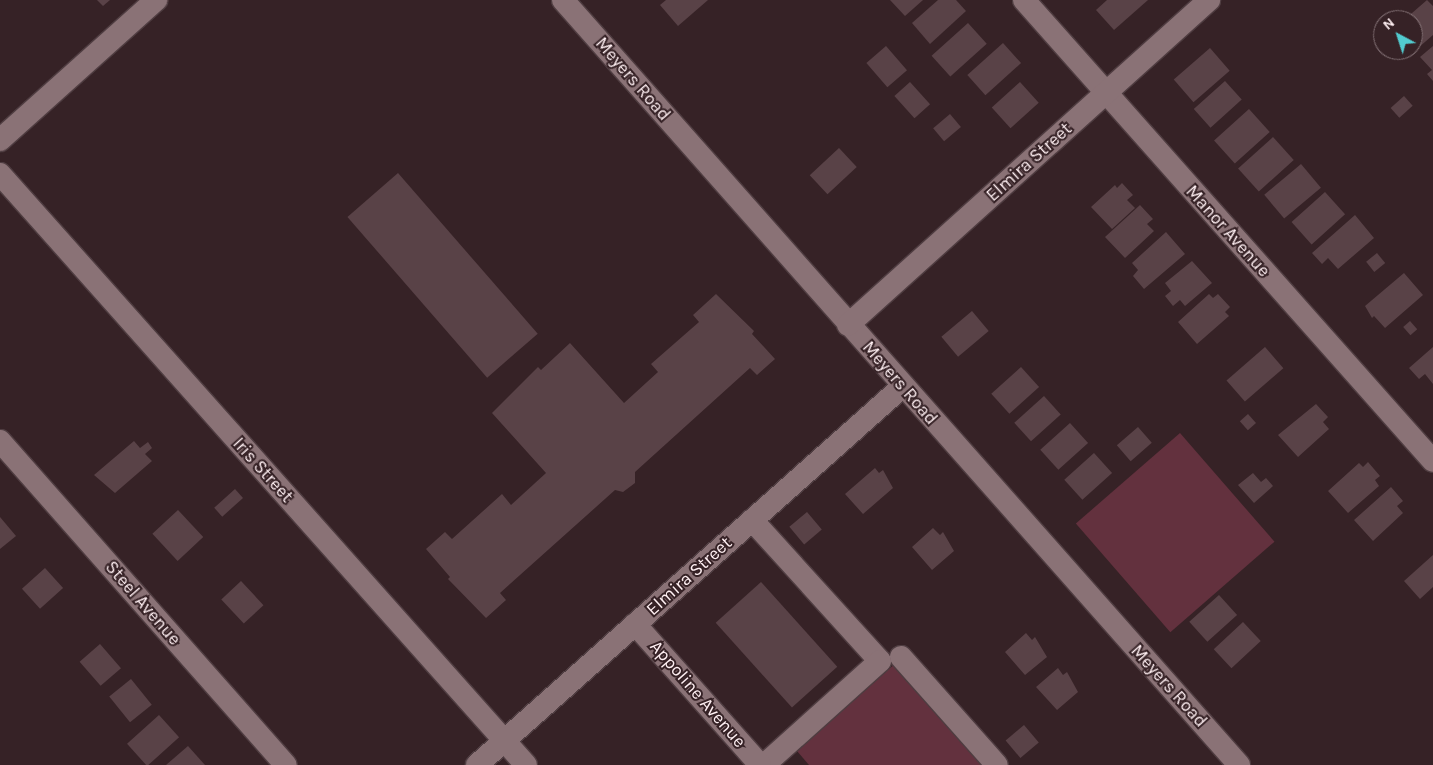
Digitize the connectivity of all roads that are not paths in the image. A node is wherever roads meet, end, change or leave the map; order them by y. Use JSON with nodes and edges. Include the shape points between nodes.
{"nodes":[{"id":1,"x":156,"y":0,"type":"edge"},
{"id":2,"x":563,"y":0,"type":"edge"},
{"id":3,"x":1024,"y":0,"type":"edge"},
{"id":4,"x":1209,"y":0,"type":"edge"},
{"id":5,"x":1106,"y":93,"type":"junction"},
{"id":6,"x":0,"y":140,"type":"edge"},
{"id":7,"x":0,"y":174,"type":"edge"},
{"id":8,"x":848,"y":325,"type":"junction"},
{"id":9,"x":902,"y":387,"type":"junction"},
{"id":10,"x":0,"y":441,"type":"edge"},
{"id":11,"x":1433,"y":462,"type":"edge"},
{"id":12,"x":752,"y":520,"type":"junction"},
{"id":13,"x":635,"y":624,"type":"junction"},
{"id":14,"x":901,"y":657,"type":"dead end"},
{"id":15,"x":504,"y":740,"type":"junction"},
{"id":16,"x":286,"y":765,"type":"edge"},
{"id":17,"x":477,"y":765,"type":"edge"},
{"id":18,"x":526,"y":765,"type":"edge"},
{"id":19,"x":762,"y":765,"type":"edge"},
{"id":20,"x":997,"y":765,"type":"edge"},
{"id":21,"x":1239,"y":765,"type":"edge"}],
"edges":[{"from":1,"to":6,"type":"street"},
{"from":2,"to":8,"type":"street","name":"Meyers Road"},
{"from":3,"to":5,"type":"street","name":"Manor Avenue"},
{"from":4,"to":5,"type":"street","name":"Elmira Street"},
{"from":5,"to":8,"type":"street","name":"Elmira Street"},
{"from":5,"to":11,"type":"street","name":"Manor Avenue"},
{"from":7,"to":15,"type":"street","name":"Iris Street"},
{"from":8,"to":9,"type":"street","name":"Meyers Road"},
{"from":9,"to":12,"type":"street","name":"Elmira Street"},
{"from":9,"to":21,"type":"street","name":"Meyers Road"},
{"from":10,"to":16,"type":"street","name":"Steel Avenue"},
{"from":12,"to":13,"type":"street","name":"Elmira Street"},
{"from":12,"to":19,"type":"street","via":[[880,661]]},
{"from":13,"to":15,"type":"street","name":"Elmira Street"},
{"from":13,"to":19,"type":"street","name":"Appoline Avenue"},
{"from":14,"to":20,"type":"street"},
{"from":15,"to":17,"type":"street","name":"Elmira Street"},
{"from":15,"to":18,"type":"street","name":"Iris Street"}]}
